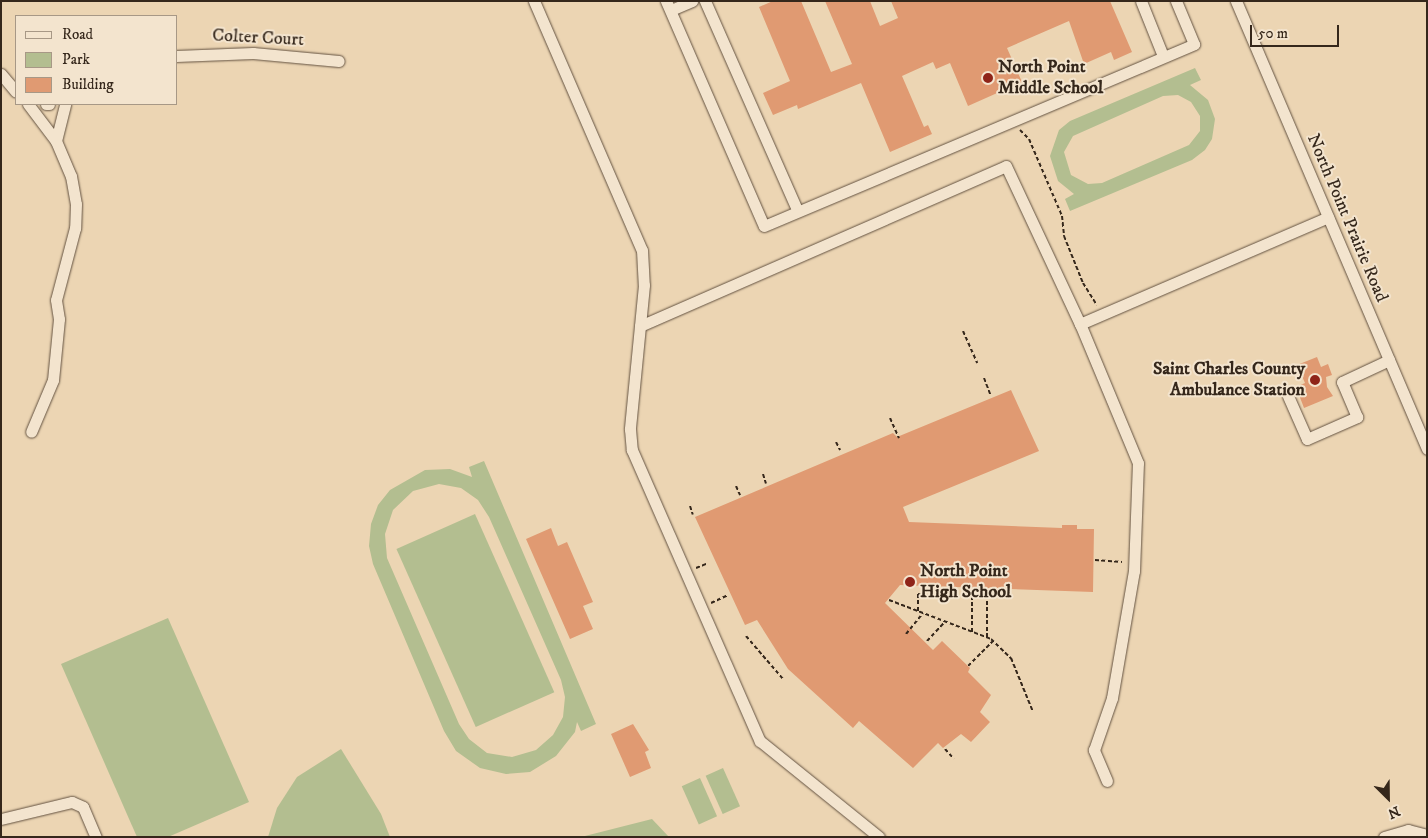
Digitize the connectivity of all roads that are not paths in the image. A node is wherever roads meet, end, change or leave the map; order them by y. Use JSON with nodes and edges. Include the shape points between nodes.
{"nodes":[{"id":1,"x":534,"y":1,"type":"edge"},
{"id":2,"x":692,"y":1,"type":"edge"},
{"id":3,"x":705,"y":1,"type":"edge"},
{"id":4,"x":1141,"y":1,"type":"edge"},
{"id":5,"x":1176,"y":1,"type":"edge"},
{"id":6,"x":1236,"y":1,"type":"edge"},
{"id":7,"x":668,"y":6,"type":"edge"},
{"id":8,"x":178,"y":56,"type":"edge"},
{"id":9,"x":1163,"y":56,"type":"junction"},
{"id":10,"x":339,"y":61,"type":"dead end"},
{"id":11,"x":1,"y":74,"type":"edge"},
{"id":12,"x":15,"y":91,"type":"edge"},
{"id":13,"x":29,"y":105,"type":"edge"},
{"id":14,"x":65,"y":105,"type":"edge"},
{"id":15,"x":56,"y":140,"type":"junction"},
{"id":16,"x":797,"y":210,"type":"junction"},
{"id":17,"x":1328,"y":217,"type":"junction"},
{"id":18,"x":1080,"y":324,"type":"junction"},
{"id":19,"x":640,"y":326,"type":"junction"},
{"id":20,"x":1389,"y":360,"type":"junction"},
{"id":21,"x":1288,"y":396,"type":"dead end"},
{"id":22,"x":31,"y":432,"type":"dead end"},
{"id":23,"x":1427,"y":449,"type":"edge"},
{"id":24,"x":1107,"y":781,"type":"dead end"},
{"id":25,"x":1,"y":819,"type":"edge"},
{"id":26,"x":1427,"y":835,"type":"edge"},
{"id":27,"x":96,"y":837,"type":"edge"},
{"id":28,"x":879,"y":837,"type":"edge"},
{"id":29,"x":1384,"y":837,"type":"edge"}],
"edges":[{"from":1,"to":19,"type":"street","via":[[642,250],[644,285]]},
{"from":2,"to":7,"type":"street"},
{"from":3,"to":16,"type":"street"},
{"from":4,"to":9,"type":"street"},
{"from":5,"to":9,"type":"street","via":[[1194,44]]},
{"from":6,"to":17,"type":"street","name":"North Point Prairie Road"},
{"from":7,"to":16,"type":"street","via":[[764,226]]},
{"from":8,"to":10,"type":"street","name":"Colter Court","via":[[253,53]]},
{"from":9,"to":16,"type":"street"},
{"from":11,"to":12,"type":"street"},
{"from":13,"to":15,"type":"street"},
{"from":14,"to":15,"type":"street"},
{"from":15,"to":22,"type":"street","via":[[71,176],[76,204],[74,228],[56,300],[60,319],[53,380]]},
{"from":17,"to":18,"type":"street"},
{"from":17,"to":20,"type":"street","name":"North Point Prairie Road"},
{"from":18,"to":19,"type":"street","via":[[1006,166]]},
{"from":18,"to":24,"type":"street","via":[[1138,463],[1134,572],[1112,698],[1094,750]]},
{"from":19,"to":28,"type":"street","via":[[630,429],[632,450],[760,741]]},
{"from":20,"to":21,"type":"street","via":[[1342,382],[1357,417],[1307,439]]},
{"from":20,"to":23,"type":"street","name":"North Point Prairie Road"},
{"from":25,"to":27,"type":"street","via":[[72,802],[83,807]]},
{"from":26,"to":29,"type":"street","via":[[1408,830]]}]}
